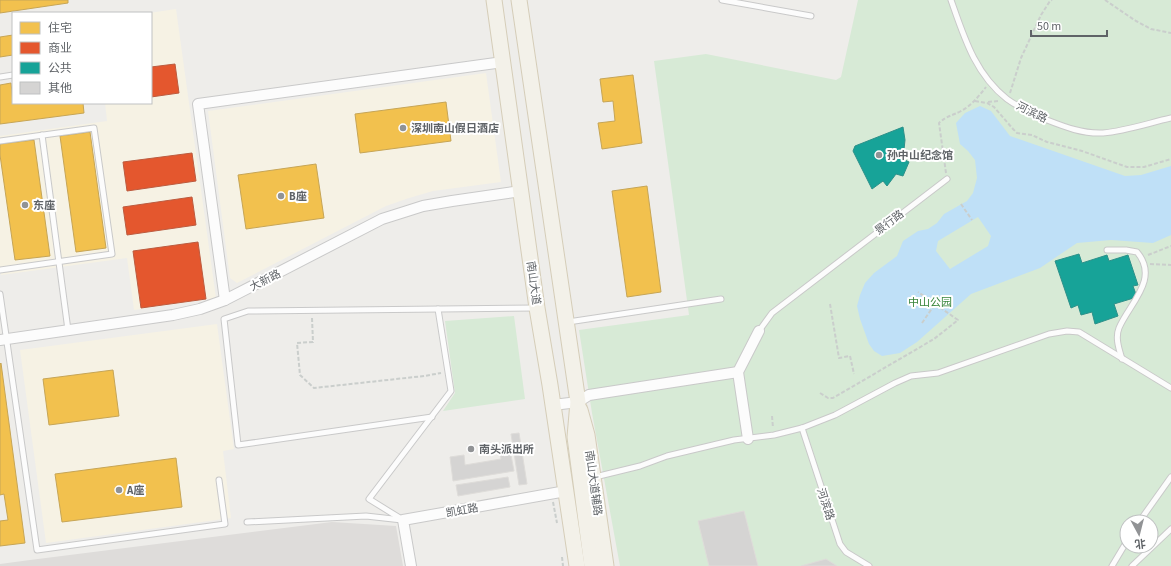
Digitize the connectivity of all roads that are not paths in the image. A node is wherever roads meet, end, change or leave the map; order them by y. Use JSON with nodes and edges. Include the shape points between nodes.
{"nodes":[{"id":1,"x":494,"y":0,"type":"edge"},
{"id":2,"x":519,"y":0,"type":"edge"},
{"id":3,"x":722,"y":0,"type":"edge"},
{"id":4,"x":951,"y":0,"type":"edge"},
{"id":5,"x":811,"y":16,"type":"dead end"},
{"id":6,"x":503,"y":62,"type":"junction"},
{"id":7,"x":12,"y":75,"type":"edge"},
{"id":8,"x":0,"y":77,"type":"edge"},
{"id":9,"x":1171,"y":118,"type":"edge"},
{"id":10,"x":42,"y":135,"type":"junction"},
{"id":11,"x":0,"y":141,"type":"edge"},
{"id":12,"x":947,"y":178,"type":"road end"},
{"id":13,"x":521,"y":191,"type":"junction"},
{"id":14,"x":1107,"y":250,"type":"dead end"},
{"id":15,"x":59,"y":262,"type":"junction"},
{"id":16,"x":0,"y":270,"type":"edge"},
{"id":17,"x":0,"y":294,"type":"edge"},
{"id":18,"x":721,"y":299,"type":"dead end"},
{"id":19,"x":225,"y":300,"type":"junction"},
{"id":20,"x":537,"y":308,"type":"junction"},
{"id":21,"x":438,"y":309,"type":"junction"},
{"id":22,"x":567,"y":322,"type":"junction"},
{"id":23,"x":68,"y":330,"type":"junction"},
{"id":24,"x":759,"y":332,"type":"joint"},
{"id":25,"x":3,"y":339,"type":"edge"},
{"id":26,"x":1122,"y":359,"type":"junction"},
{"id":27,"x":738,"y":372,"type":"junction"},
{"id":28,"x":1171,"y":388,"type":"edge"},
{"id":29,"x":578,"y":402,"type":"junction"},
{"id":30,"x":553,"y":405,"type":"junction"},
{"id":31,"x":432,"y":417,"type":"junction"},
{"id":32,"x":802,"y":428,"type":"junction"},
{"id":33,"x":748,"y":438,"type":"junction"},
{"id":34,"x":593,"y":477,"type":"junction"},
{"id":35,"x":1171,"y":477,"type":"edge"},
{"id":36,"x":219,"y":480,"type":"dead end"},
{"id":37,"x":559,"y":492,"type":"junction"},
{"id":38,"x":1145,"y":514,"type":"edge"},
{"id":39,"x":403,"y":520,"type":"junction"},
{"id":40,"x":247,"y":522,"type":"dead end"},
{"id":41,"x":1171,"y":529,"type":"edge"},
{"id":42,"x":1119,"y":554,"type":"edge"},
{"id":43,"x":411,"y":566,"type":"edge"},
{"id":44,"x":577,"y":566,"type":"edge"},
{"id":45,"x":592,"y":566,"type":"edge"},
{"id":46,"x":606,"y":566,"type":"edge"},
{"id":47,"x":869,"y":566,"type":"edge"},
{"id":48,"x":1112,"y":566,"type":"edge"},
{"id":49,"x":1132,"y":566,"type":"edge"}],
"edges":[{"from":1,"to":6,"type":"main road","name":"南山大道"},
{"from":2,"to":22,"type":"main road"},
{"from":3,"to":5,"type":"lane"},
{"from":4,"to":9,"type":"lane","name":"河滨路","via":[[980,70],[1007,99],[1030,112],[1074,130],[1102,133]]},
{"from":6,"to":13,"type":"main road","name":"南山大道"},
{"from":6,"to":19,"type":"street","via":[[198,104]]},
{"from":7,"to":8,"type":"lane"},
{"from":10,"to":11,"type":"lane"},
{"from":10,"to":15,"type":"lane"},
{"from":10,"to":15,"type":"lane","via":[[94,128],[112,254]]},
{"from":12,"to":24,"type":"lane","name":"景行路","via":[[772,313]]},
{"from":13,"to":19,"type":"street","name":"大新路","via":[[423,206],[382,219]]},
{"from":13,"to":20,"type":"main road","name":"南山大道"},
{"from":14,"to":26,"type":"lane","via":[[1137,252],[1144,263],[1141,293],[1119,329],[1117,342]]},
{"from":15,"to":16,"type":"lane"},
{"from":15,"to":23,"type":"lane"},
{"from":17,"to":25,"type":"lane"},
{"from":18,"to":22,"type":"lane"},
{"from":19,"to":23,"type":"street","name":"大新路","via":[[173,315]]},
{"from":20,"to":21,"type":"lane"},
{"from":20,"to":30,"type":"main road","name":"南山大道"},
{"from":21,"to":31,"type":"lane","via":[[451,391]]},
{"from":21,"to":31,"type":"lane","via":[[248,311],[224,319],[238,445]]},
{"from":22,"to":29,"type":"main road"},
{"from":23,"to":25,"type":"street","name":"大新路"},
{"from":24,"to":27,"type":"street"},
{"from":25,"to":36,"type":"lane","via":[[37,550],[225,524]]},
{"from":26,"to":28,"type":"lane"},
{"from":26,"to":32,"type":"lane","via":[[1079,332],[1049,334],[938,373],[911,376],[835,415]]},
{"from":27,"to":29,"type":"street","via":[[589,395]]},
{"from":27,"to":33,"type":"street"},
{"from":29,"to":30,"type":"street"},
{"from":29,"to":34,"type":"main road","name":"南山大道辅路","via":[[587,435]]},
{"from":29,"to":45,"type":"main road","via":[[575,437]]},
{"from":30,"to":37,"type":"main road","name":"南山大道"},
{"from":31,"to":39,"type":"lane","via":[[369,499]]},
{"from":32,"to":33,"type":"lane"},
{"from":32,"to":47,"type":"lane","name":"河滨路","via":[[840,544],[846,552]]},
{"from":33,"to":34,"type":"lane","via":[[667,456],[640,466]]},
{"from":34,"to":46,"type":"main road","name":"南山大道辅路"},
{"from":35,"to":38,"type":"lane"},
{"from":37,"to":39,"type":"street","name":"凯虹路"},
{"from":37,"to":44,"type":"main road","name":"南山大道"},
{"from":39,"to":40,"type":"lane","via":[[366,516]]},
{"from":39,"to":43,"type":"street"},
{"from":41,"to":49,"type":"lane"},
{"from":42,"to":48,"type":"lane"}]}
